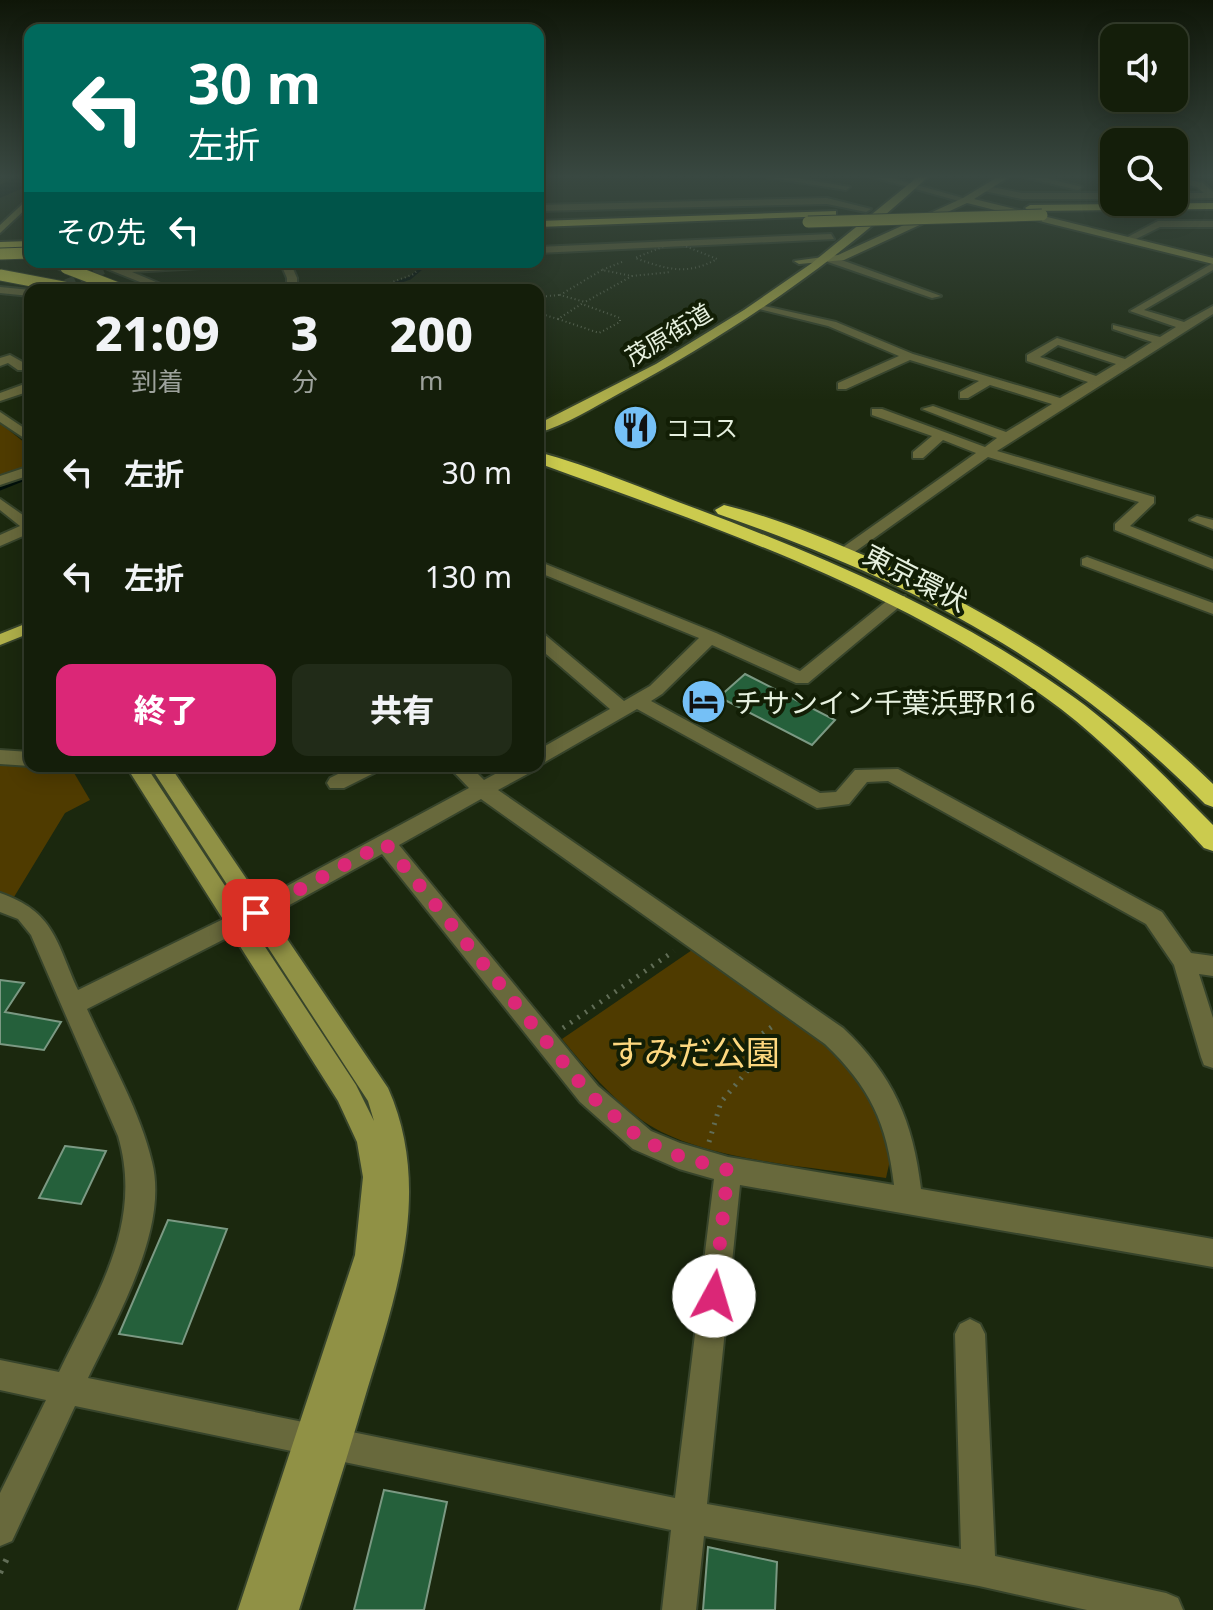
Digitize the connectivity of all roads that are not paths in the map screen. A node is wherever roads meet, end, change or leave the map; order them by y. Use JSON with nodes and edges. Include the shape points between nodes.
{"nodes":[{"id":1,"x":813,"y":250,"type":"edge"},
{"id":2,"x":831,"y":250,"type":"edge"},
{"id":3,"x":854,"y":250,"type":"edge"},
{"id":4,"x":1163,"y":250,"type":"edge"},
{"id":5,"x":832,"y":260,"type":"junction"},
{"id":6,"x":799,"y":261,"type":"junction"},
{"id":7,"x":819,"y":261,"type":"junction"},
{"id":8,"x":1213,"y":264,"type":"edge"},
{"id":9,"x":66,"y":268,"type":"edge"},
{"id":10,"x":114,"y":268,"type":"edge"},
{"id":11,"x":152,"y":268,"type":"edge"},
{"id":12,"x":120,"y":270,"type":"junction"},
{"id":13,"x":0,"y":275,"type":"edge"},
{"id":14,"x":47,"y":284,"type":"edge"},
{"id":15,"x":107,"y":284,"type":"edge"},
{"id":16,"x":155,"y":284,"type":"edge"},
{"id":17,"x":0,"y":290,"type":"edge"},
{"id":18,"x":24,"y":292,"type":"edge"},
{"id":19,"x":936,"y":296,"type":"dead end"},
{"id":20,"x":759,"y":306,"type":"junction"},
{"id":21,"x":1213,"y":309,"type":"edge"},
{"id":22,"x":1191,"y":322,"type":"junction"},
{"id":23,"x":1213,"y":323,"type":"edge"},
{"id":24,"x":1117,"y":327,"type":"dead end"},
{"id":25,"x":1161,"y":341,"type":"junction"},
{"id":26,"x":909,"y":356,"type":"junction"},
{"id":27,"x":0,"y":362,"type":"edge"},
{"id":28,"x":1126,"y":363,"type":"junction"},
{"id":29,"x":22,"y":367,"type":"dead end"},
{"id":30,"x":990,"y":380,"type":"junction"},
{"id":31,"x":1098,"y":381,"type":"junction"},
{"id":32,"x":842,"y":386,"type":"dead end"},
{"id":33,"x":24,"y":389,"type":"edge"},
{"id":34,"x":964,"y":395,"type":"dead end"},
{"id":35,"x":0,"y":397,"type":"edge"},
{"id":36,"x":1062,"y":403,"type":"junction"},
{"id":37,"x":928,"y":409,"type":"dead end"},
{"id":38,"x":877,"y":412,"type":"dead end"},
{"id":39,"x":544,"y":413,"type":"edge"},
{"id":40,"x":0,"y":416,"type":"edge"},
{"id":41,"x":544,"y":426,"type":"edge"},
{"id":42,"x":24,"y":434,"type":"edge"},
{"id":43,"x":941,"y":435,"type":"junction"},
{"id":44,"x":1007,"y":437,"type":"junction"},
{"id":45,"x":544,"y":444,"type":"edge"},
{"id":46,"x":987,"y":452,"type":"junction"},
{"id":47,"x":918,"y":455,"type":"dead end"},
{"id":48,"x":544,"y":459,"type":"edge"},
{"id":49,"x":24,"y":472,"type":"edge"},
{"id":50,"x":0,"y":481,"type":"edge"},
{"id":51,"x":0,"y":503,"type":"edge"},
{"id":52,"x":1197,"y":520,"type":"dead end"},
{"id":53,"x":24,"y":522,"type":"edge"},
{"id":54,"x":1213,"y":525,"type":"edge"},
{"id":55,"x":24,"y":530,"type":"edge"},
{"id":56,"x":0,"y":541,"type":"edge"},
{"id":57,"x":844,"y":553,"type":"junction"},
{"id":58,"x":1087,"y":562,"type":"dead end"},
{"id":59,"x":1213,"y":564,"type":"edge"},
{"id":60,"x":544,"y":568,"type":"edge"},
{"id":61,"x":899,"y":599,"type":"junction"},
{"id":62,"x":1213,"y":609,"type":"edge"},
{"id":63,"x":24,"y":630,"type":"edge"},
{"id":64,"x":710,"y":637,"type":"junction"},
{"id":65,"x":0,"y":640,"type":"edge"},
{"id":66,"x":544,"y":642,"type":"edge"},
{"id":67,"x":629,"y":705,"type":"junction"},
{"id":68,"x":544,"y":755,"type":"edge"},
{"id":69,"x":0,"y":757,"type":"edge"},
{"id":70,"x":24,"y":759,"type":"edge"},
{"id":71,"x":140,"y":772,"type":"edge"},
{"id":72,"x":163,"y":772,"type":"edge"},
{"id":73,"x":359,"y":772,"type":"edge"},
{"id":74,"x":464,"y":772,"type":"edge"},
{"id":75,"x":516,"y":772,"type":"edge"},
{"id":76,"x":337,"y":783,"type":"dead end"},
{"id":77,"x":484,"y":791,"type":"junction"},
{"id":78,"x":1213,"y":798,"type":"edge"},
{"id":79,"x":1213,"y":841,"type":"edge"},
{"id":80,"x":385,"y":843,"type":"junction"},
{"id":81,"x":0,"y":902,"type":"edge"},
{"id":82,"x":247,"y":918,"type":"junction"},
{"id":83,"x":1184,"y":962,"type":"junction"},
{"id":84,"x":1213,"y":966,"type":"edge"},
{"id":85,"x":74,"y":1004,"type":"junction"},
{"id":86,"x":1213,"y":1057,"type":"edge"},
{"id":87,"x":718,"y":1167,"type":"junction"},
{"id":88,"x":909,"y":1202,"type":"junction"},
{"id":89,"x":1213,"y":1253,"type":"edge"},
{"id":90,"x":970,"y":1334,"type":"dead end"},
{"id":91,"x":0,"y":1375,"type":"edge"},
{"id":92,"x":67,"y":1389,"type":"junction"},
{"id":93,"x":324,"y":1442,"type":"junction"},
{"id":94,"x":689,"y":1517,"type":"junction"},
{"id":95,"x":0,"y":1529,"type":"edge"},
{"id":96,"x":979,"y":1569,"type":"junction"},
{"id":97,"x":255,"y":1610,"type":"edge"},
{"id":98,"x":282,"y":1610,"type":"edge"},
{"id":99,"x":679,"y":1610,"type":"edge"},
{"id":100,"x":1166,"y":1610,"type":"edge"}],
"edges":[{"from":1,"to":6,"type":"main road","name":"茂原街道"},
{"from":2,"to":7,"type":"main road","name":"茂原街道"},
{"from":3,"to":5,"type":"street"},
{"from":4,"to":8,"type":"street"},
{"from":5,"to":7,"type":"street"},
{"from":5,"to":19,"type":"street"},
{"from":6,"to":7,"type":"street"},
{"from":6,"to":39,"type":"main road","name":"茂原街道","via":[[660,355]]},
{"from":7,"to":20,"type":"main road","name":"茂原街道"},
{"from":8,"to":22,"type":"street","via":[[1135,311]]},
{"from":9,"to":15,"type":"highway","bridge":true},
{"from":10,"to":12,"type":"street"},
{"from":11,"to":12,"type":"street"},
{"from":12,"to":16,"type":"street"},
{"from":13,"to":14,"type":"highway","bridge":true},
{"from":17,"to":18,"type":"street"},
{"from":20,"to":26,"type":"street","via":[[832,324]]},
{"from":20,"to":41,"type":"main road","name":"茂原街道","via":[[638,380]]},
{"from":21,"to":22,"type":"street"},
{"from":22,"to":23,"type":"street"},
{"from":22,"to":25,"type":"street"},
{"from":24,"to":25,"type":"street"},
{"from":25,"to":28,"type":"street"},
{"from":26,"to":30,"type":"street"},
{"from":26,"to":32,"type":"street"},
{"from":27,"to":29,"type":"street","via":[[10,359]]},
{"from":28,"to":31,"type":"street"},
{"from":28,"to":31,"type":"street","via":[[1057,341],[1031,358]]},
{"from":30,"to":34,"type":"street"},
{"from":30,"to":36,"type":"street"},
{"from":31,"to":36,"type":"street"},
{"from":33,"to":35,"type":"street"},
{"from":36,"to":44,"type":"street"},
{"from":37,"to":44,"type":"street"},
{"from":38,"to":43,"type":"street"},
{"from":40,"to":42,"type":"street"},
{"from":43,"to":46,"type":"street"},
{"from":43,"to":47,"type":"street"},
{"from":44,"to":46,"type":"street"},
{"from":45,"to":57,"type":"highway","name":"東京環状"},
{"from":46,"to":57,"type":"street"},
{"from":46,"to":59,"type":"street","via":[[1149,500],[1120,527]]},
{"from":48,"to":61,"type":"highway","name":"東京環状"},
{"from":49,"to":50,"type":"street"},
{"from":51,"to":53,"type":"street"},
{"from":52,"to":54,"type":"street"},
{"from":55,"to":56,"type":"street"},
{"from":57,"to":78,"type":"highway","name":"東京環状","via":[[954,605],[1065,672],[1149,738]]},
{"from":58,"to":62,"type":"street"},
{"from":60,"to":64,"type":"street"},
{"from":61,"to":64,"type":"street","via":[[802,679]]},
{"from":61,"to":79,"type":"highway","name":"東京環状","via":[[1069,704],[1117,744]]},
{"from":63,"to":65,"type":"main road"},
{"from":64,"to":67,"type":"street","via":[[656,690]]},
{"from":66,"to":67,"type":"street"},
{"from":67,"to":68,"type":"street"},
{"from":67,"to":83,"type":"street","via":[[817,801],[842,799],[862,775],[891,774],[1154,918]]},
{"from":69,"to":70,"type":"street"},
{"from":71,"to":82,"type":"street"},
{"from":72,"to":82,"type":"street"},
{"from":73,"to":76,"type":"street"},
{"from":74,"to":77,"type":"street"},
{"from":75,"to":77,"type":"street"},
{"from":77,"to":80,"type":"street"},
{"from":77,"to":88,"type":"street","via":[[861,1059],[896,1122]]},
{"from":80,"to":82,"type":"street"},
{"from":80,"to":87,"type":"street","via":[[589,1094],[642,1140]]},
{"from":81,"to":85,"type":"street","via":[[26,913],[40,930]]},
{"from":82,"to":85,"type":"street"},
{"from":82,"to":93,"type":"street","via":[[347,1093],[370,1141],[376,1177],[369,1255]]},
{"from":83,"to":84,"type":"street"},
{"from":83,"to":86,"type":"street"},
{"from":85,"to":92,"type":"street","via":[[131,1136],[140,1165],[141,1200],[117,1284]]},
{"from":87,"to":88,"type":"street"},
{"from":87,"to":94,"type":"street"},
{"from":88,"to":89,"type":"street"},
{"from":90,"to":96,"type":"street"},
{"from":91,"to":92,"type":"street"},
{"from":92,"to":93,"type":"street"},
{"from":92,"to":95,"type":"street"},
{"from":93,"to":94,"type":"street"},
{"from":93,"to":97,"type":"street"},
{"from":93,"to":98,"type":"street"},
{"from":94,"to":96,"type":"street"},
{"from":94,"to":99,"type":"street"},
{"from":96,"to":100,"type":"street"}]}
